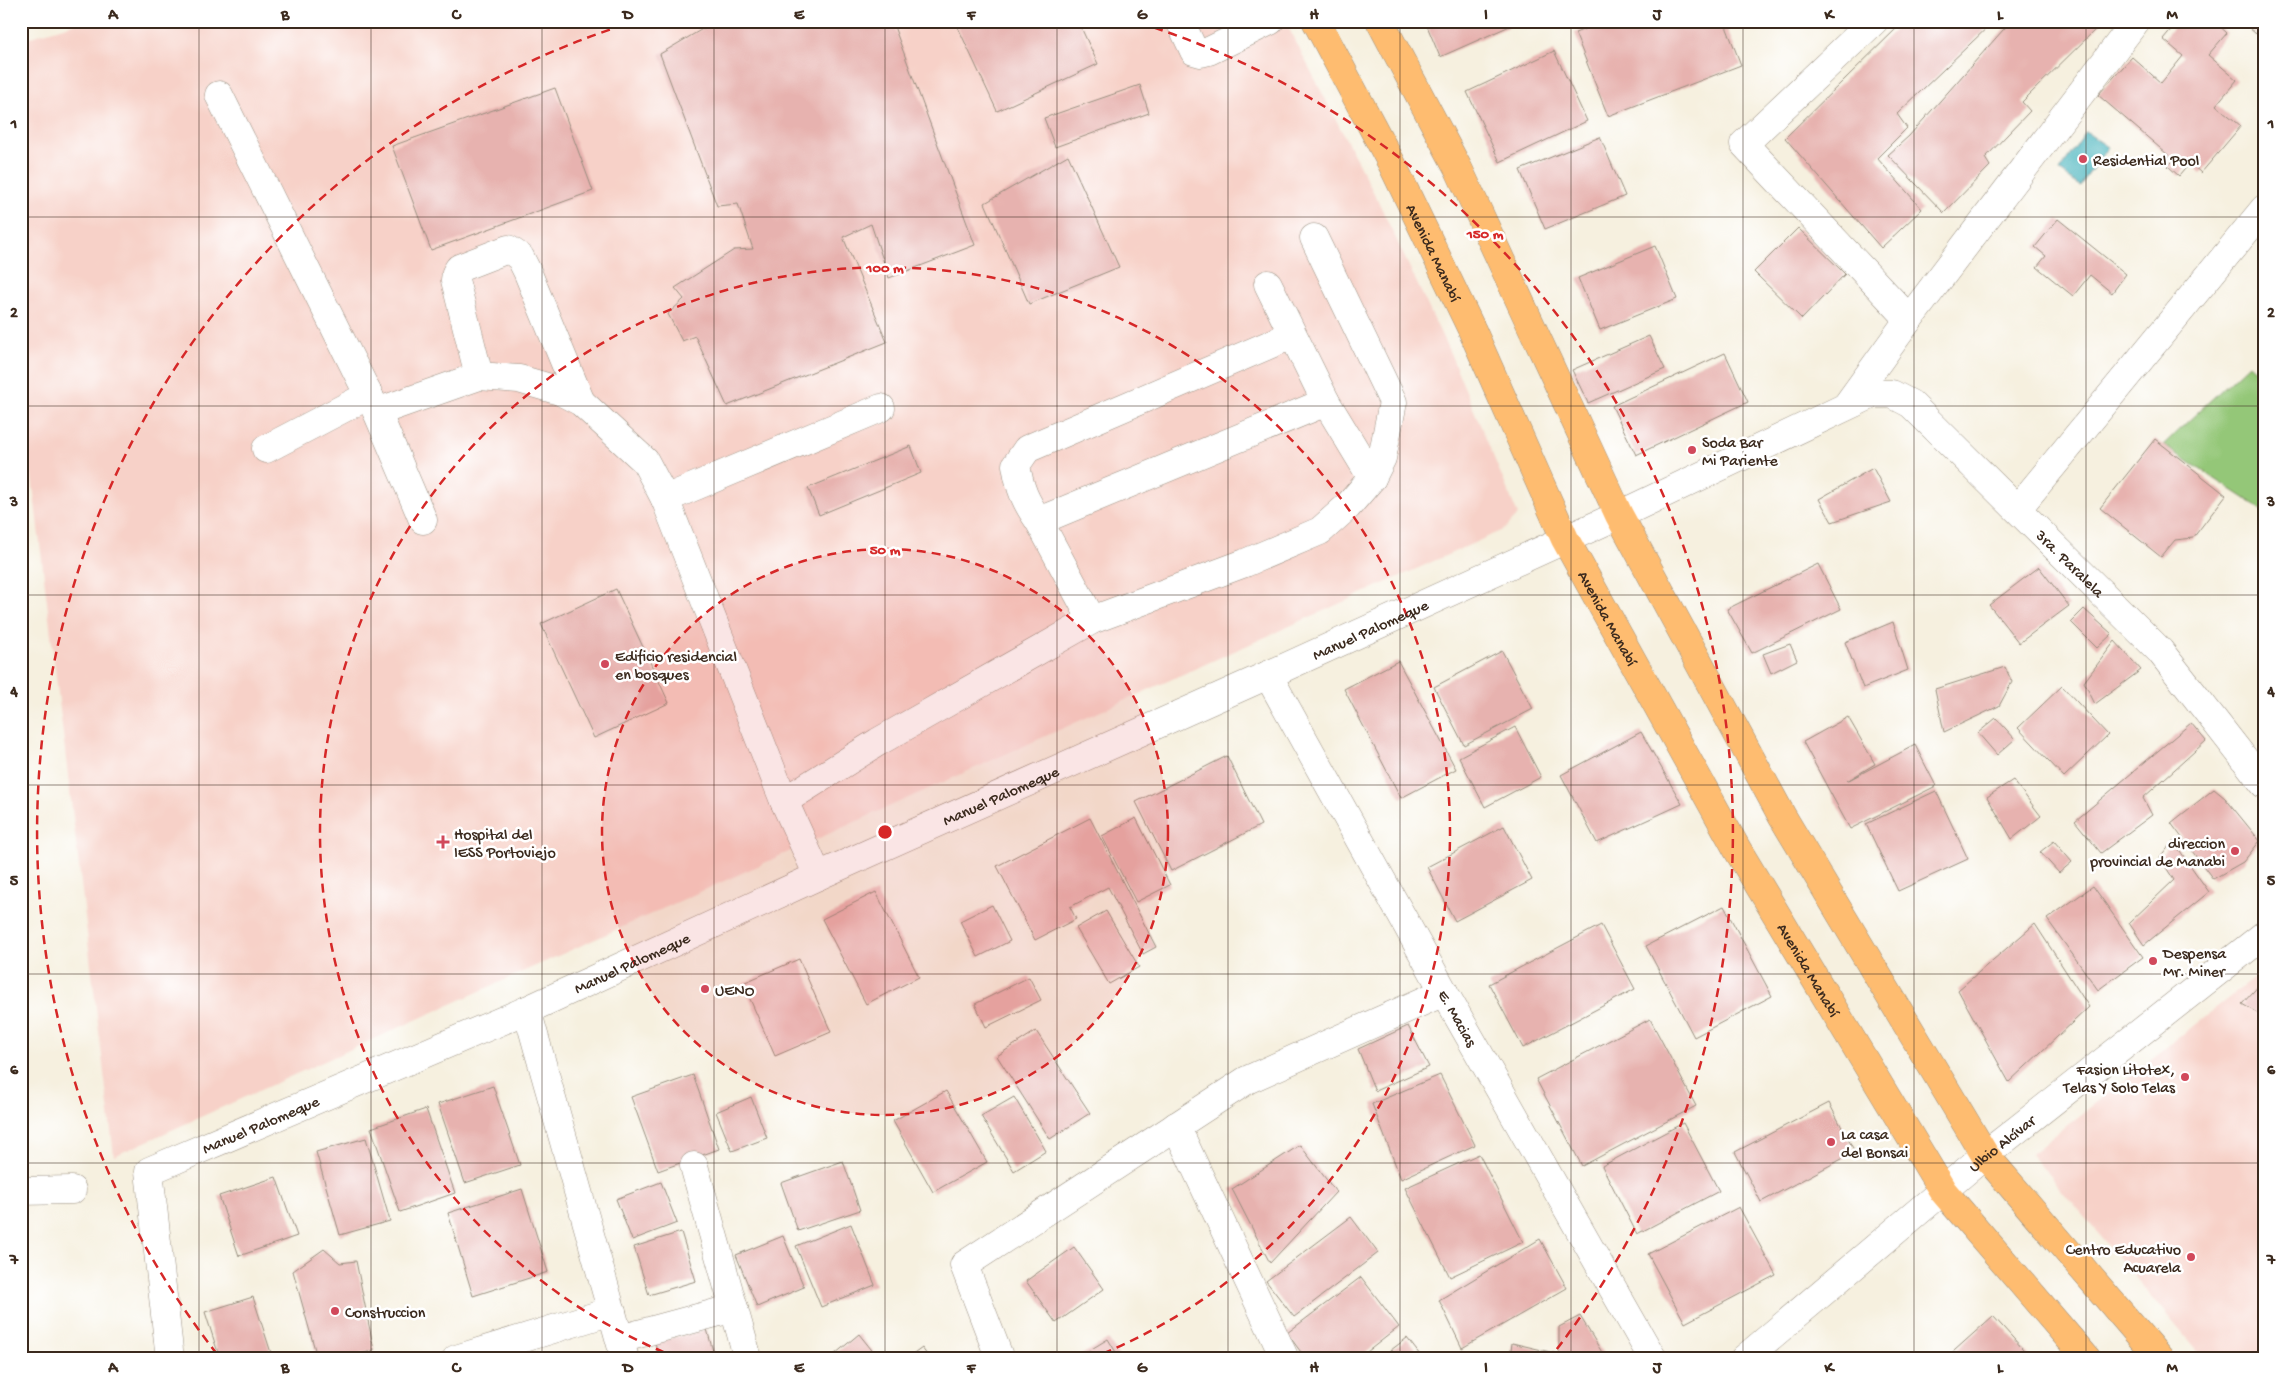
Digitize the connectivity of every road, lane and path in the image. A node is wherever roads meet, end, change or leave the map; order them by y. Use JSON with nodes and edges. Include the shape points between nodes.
{"nodes":[{"id":1,"x":1180,"y":21,"type":"edge"},
{"id":2,"x":1270,"y":21,"type":"edge"},
{"id":3,"x":1316,"y":21,"type":"edge"},
{"id":4,"x":1380,"y":21,"type":"edge"},
{"id":5,"x":1874,"y":21,"type":"edge"},
{"id":6,"x":2136,"y":21,"type":"edge"},
{"id":7,"x":219,"y":95,"type":"dead end"},
{"id":8,"x":2264,"y":209,"type":"edge"},
{"id":9,"x":1314,"y":238,"type":"dead end"},
{"id":10,"x":1268,"y":284,"type":"dead end"},
{"id":11,"x":1909,"y":320,"type":"junction"},
{"id":12,"x":1292,"y":335,"type":"junction"},
{"id":13,"x":479,"y":376,"type":"junction"},
{"id":14,"x":581,"y":402,"type":"junction"},
{"id":15,"x":1326,"y":402,"type":"junction"},
{"id":16,"x":373,"y":404,"type":"junction"},
{"id":17,"x":1846,"y":405,"type":"junction"},
{"id":18,"x":881,"y":408,"type":"dead end"},
{"id":19,"x":266,"y":449,"type":"dead end"},
{"id":20,"x":1372,"y":478,"type":"junction"},
{"id":21,"x":665,"y":499,"type":"junction"},
{"id":22,"x":2018,"y":508,"type":"junction"},
{"id":23,"x":1619,"y":515,"type":"junction"},
{"id":24,"x":423,"y":520,"type":"dead end"},
{"id":25,"x":1039,"y":521,"type":"junction"},
{"id":26,"x":1565,"y":538,"type":"junction"},
{"id":27,"x":1092,"y":620,"type":"junction"},
{"id":28,"x":1268,"y":675,"type":"junction"},
{"id":29,"x":2264,"y":784,"type":"edge"},
{"id":30,"x":784,"y":801,"type":"junction"},
{"id":31,"x":818,"y":876,"type":"junction"},
{"id":32,"x":2264,"y":935,"type":"edge"},
{"id":33,"x":1444,"y":992,"type":"junction"},
{"id":34,"x":527,"y":1010,"type":"junction"},
{"id":35,"x":1176,"y":1126,"type":"junction"},
{"id":36,"x":1985,"y":1155,"type":"junction"},
{"id":37,"x":694,"y":1166,"type":"dead end"},
{"id":38,"x":72,"y":1190,"type":"dead end"},
{"id":39,"x":21,"y":1191,"type":"edge"},
{"id":40,"x":1943,"y":1191,"type":"junction"},
{"id":41,"x":734,"y":1308,"type":"junction"},
{"id":42,"x":612,"y":1311,"type":"junction"},
{"id":43,"x":623,"y":1349,"type":"edge"},
{"id":44,"x":170,"y":1359,"type":"edge"},
{"id":45,"x":456,"y":1359,"type":"edge"},
{"id":46,"x":748,"y":1359,"type":"edge"},
{"id":47,"x":1000,"y":1359,"type":"edge"},
{"id":48,"x":1285,"y":1359,"type":"edge"},
{"id":49,"x":1653,"y":1359,"type":"edge"},
{"id":50,"x":1744,"y":1359,"type":"edge"},
{"id":51,"x":2087,"y":1359,"type":"edge"},
{"id":52,"x":2160,"y":1359,"type":"edge"}],
"edges":[{"from":1,"to":2,"type":"street","via":[[1194,51],[1201,53]]},
{"from":3,"to":26,"type":"main road","name":"Avenida Manabí","via":[[1396,172],[1472,330]]},
{"from":4,"to":23,"type":"main road","via":[[1459,170]]},
{"from":5,"to":11,"type":"street","via":[[1744,144]]},
{"from":6,"to":11,"type":"street"},
{"from":7,"to":16,"type":"street"},
{"from":8,"to":22,"type":"street"},
{"from":9,"to":20,"type":"street","via":[[1393,402],[1382,458]]},
{"from":10,"to":12,"type":"street"},
{"from":11,"to":17,"type":"street"},
{"from":12,"to":15,"type":"street"},
{"from":12,"to":25,"type":"street","via":[[1027,449],[1016,465],[1019,484],[1025,501]]},
{"from":13,"to":14,"type":"street","via":[[519,379],[560,391]]},
{"from":13,"to":14,"type":"street","via":[[455,280],[456,273],[459,268],[508,249],[520,257],[528,271]]},
{"from":13,"to":16,"type":"street"},
{"from":14,"to":21,"type":"street","via":[[645,461]]},
{"from":15,"to":20,"type":"street"},
{"from":15,"to":25,"type":"street"},
{"from":16,"to":19,"type":"street"},
{"from":16,"to":24,"type":"street"},
{"from":17,"to":22,"type":"street","name":"3ra. Paralela","via":[[1873,394],[1892,394],[1911,404]]},
{"from":17,"to":23,"type":"street","name":"Manuel Palomeque"},
{"from":18,"to":21,"type":"street"},
{"from":20,"to":27,"type":"street","via":[[1320,531],[1245,563]]},
{"from":21,"to":30,"type":"street"},
{"from":22,"to":29,"type":"street","name":"3ra. Paralela","via":[[2160,651]]},
{"from":23,"to":26,"type":"street","name":"Manuel Palomeque"},
{"from":23,"to":36,"type":"main road","via":[[1782,816]]},
{"from":25,"to":27,"type":"street"},
{"from":26,"to":28,"type":"street","name":"Manuel Palomeque"},
{"from":26,"to":40,"type":"main road","name":"Avenida Manabí","via":[[1737,848]]},
{"from":27,"to":30,"type":"street","via":[[878,742]]},
{"from":28,"to":31,"type":"street","name":"Manuel Palomeque"},
{"from":28,"to":33,"type":"street","name":"E. Macias"},
{"from":30,"to":31,"type":"street"},
{"from":31,"to":34,"type":"street","name":"Manuel Palomeque"},
{"from":32,"to":36,"type":"street","name":"Ulbio Alcívar"},
{"from":33,"to":35,"type":"street","via":[[1247,1080]]},
{"from":33,"to":49,"type":"street","name":"E. Macias"},
{"from":34,"to":42,"type":"street"},
{"from":34,"to":44,"type":"street","name":"Manuel Palomeque","via":[[149,1171]]},
{"from":35,"to":47,"type":"street","via":[[964,1265]]},
{"from":35,"to":48,"type":"street"},
{"from":36,"to":40,"type":"street","name":"Ulbio Alcívar"},
{"from":36,"to":52,"type":"main road"},
{"from":37,"to":41,"type":"street"},
{"from":38,"to":39,"type":"street"},
{"from":40,"to":50,"type":"street","name":"Ulbio Alcívar"},
{"from":40,"to":51,"type":"main road","name":"Avenida Manabí"},
{"from":41,"to":43,"type":"street"},
{"from":41,"to":46,"type":"street"},
{"from":42,"to":43,"type":"street"},
{"from":42,"to":45,"type":"street"}]}
